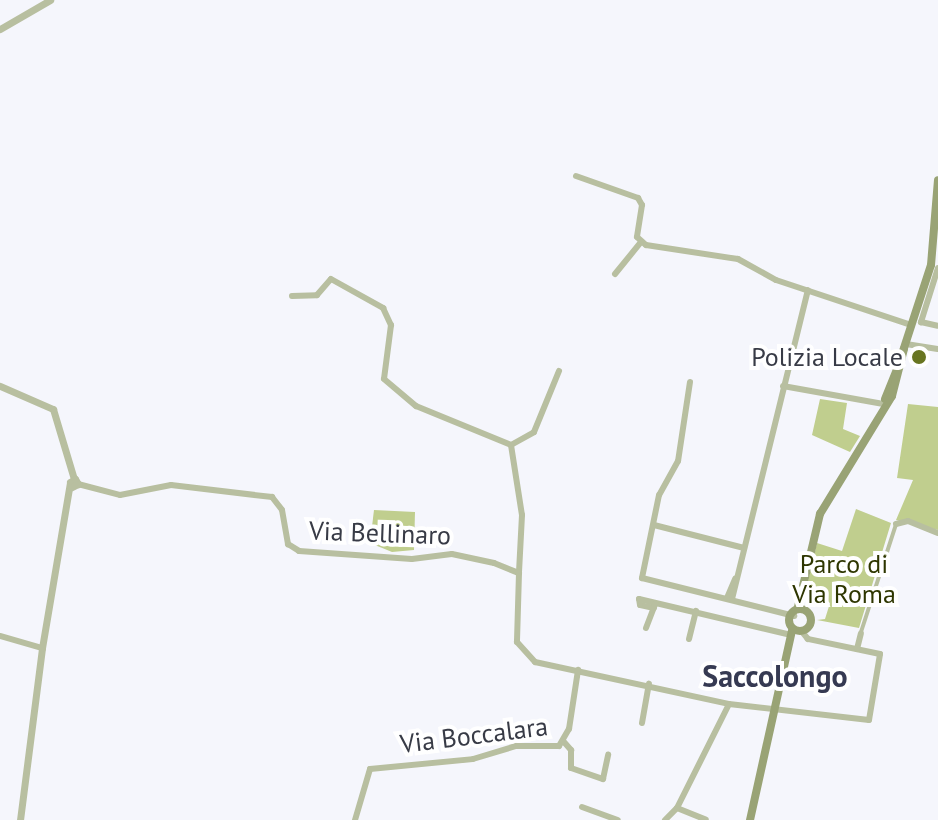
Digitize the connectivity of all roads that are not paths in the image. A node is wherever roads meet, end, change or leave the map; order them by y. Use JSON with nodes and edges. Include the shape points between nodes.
{"nodes":[{"id":1,"x":50,"y":0,"type":"edge"},
{"id":2,"x":0,"y":29,"type":"edge"},
{"id":3,"x":576,"y":176,"type":"dead end"},
{"id":4,"x":938,"y":180,"type":"edge"},
{"id":5,"x":937,"y":198,"type":"edge"},
{"id":6,"x":641,"y":242,"type":"junction"},
{"id":7,"x":938,"y":268,"type":"edge"},
{"id":8,"x":615,"y":274,"type":"dead end"},
{"id":9,"x":932,"y":277,"type":"edge"},
{"id":10,"x":808,"y":290,"type":"junction"},
{"id":11,"x":935,"y":294,"type":"edge"},
{"id":12,"x":292,"y":296,"type":"dead end"},
{"id":13,"x":922,"y":308,"type":"junction"},
{"id":14,"x":938,"y":326,"type":"edge"},
{"id":15,"x":910,"y":329,"type":"junction"},
{"id":16,"x":905,"y":347,"type":"junction"},
{"id":17,"x":938,"y":349,"type":"edge"},
{"id":18,"x":559,"y":371,"type":"dead end"},
{"id":19,"x":690,"y":382,"type":"dead end"},
{"id":20,"x":0,"y":386,"type":"edge"},
{"id":21,"x":783,"y":386,"type":"junction"},
{"id":22,"x":883,"y":404,"type":"junction"},
{"id":23,"x":877,"y":419,"type":"junction"},
{"id":24,"x":511,"y":445,"type":"junction"},
{"id":25,"x":75,"y":483,"type":"junction"},
{"id":26,"x":896,"y":524,"type":"joint"},
{"id":27,"x":654,"y":525,"type":"junction"},
{"id":28,"x":938,"y":533,"type":"edge"},
{"id":29,"x":744,"y":548,"type":"junction"},
{"id":30,"x":519,"y":573,"type":"junction"},
{"id":31,"x":737,"y":576,"type":"junction"},
{"id":32,"x":648,"y":580,"type":"junction"},
{"id":33,"x":735,"y":591,"type":"junction"},
{"id":34,"x":730,"y":599,"type":"junction"},
{"id":35,"x":742,"y":601,"type":"junction"},
{"id":36,"x":654,"y":605,"type":"junction"},
{"id":37,"x":696,"y":611,"type":"junction"},
{"id":38,"x":794,"y":613,"type":"junction"},
{"id":39,"x":646,"y":628,"type":"dead end"},
{"id":40,"x":790,"y":632,"type":"junction"},
{"id":41,"x":803,"y":633,"type":"junction"},
{"id":42,"x":861,"y":633,"type":"joint"},
{"id":43,"x":0,"y":636,"type":"edge"},
{"id":44,"x":689,"y":639,"type":"dead end"},
{"id":45,"x":42,"y":648,"type":"junction"},
{"id":46,"x":857,"y":649,"type":"junction"},
{"id":47,"x":578,"y":670,"type":"junction"},
{"id":48,"x":780,"y":673,"type":"junction"},
{"id":49,"x":649,"y":684,"type":"junction"},
{"id":50,"x":845,"y":684,"type":"dead end"},
{"id":51,"x":729,"y":704,"type":"junction"},
{"id":52,"x":775,"y":708,"type":"junction"},
{"id":53,"x":642,"y":723,"type":"dead end"},
{"id":54,"x":564,"y":742,"type":"junction"},
{"id":55,"x":608,"y":755,"type":"dead end"},
{"id":56,"x":582,"y":807,"type":"dead end"},
{"id":57,"x":677,"y":808,"type":"junction"},
{"id":58,"x":20,"y":820,"type":"edge"},
{"id":59,"x":355,"y":820,"type":"edge"},
{"id":60,"x":618,"y":820,"type":"edge"},
{"id":61,"x":665,"y":820,"type":"edge"},
{"id":62,"x":706,"y":820,"type":"edge"},
{"id":63,"x":750,"y":820,"type":"edge"}],
"edges":[{"from":1,"to":2,"type":"street"},
{"from":3,"to":6,"type":"street","via":[[638,198]]},
{"from":4,"to":5,"type":"main road"},
{"from":5,"to":9,"type":"main road"},
{"from":6,"to":8,"type":"street"},
{"from":6,"to":10,"type":"street","via":[[738,259],[770,278]]},
{"from":7,"to":9,"type":"street"},
{"from":9,"to":11,"type":"street"},
{"from":9,"to":13,"type":"main road"},
{"from":10,"to":15,"type":"street"},
{"from":10,"to":21,"type":"street"},
{"from":11,"to":13,"type":"street"},
{"from":12,"to":24,"type":"street","via":[[317,295],[331,279],[383,308],[391,325],[384,379],[416,406]]},
{"from":13,"to":14,"type":"street","via":[[922,323]]},
{"from":13,"to":15,"type":"main road"},
{"from":15,"to":16,"type":"main road"},
{"from":16,"to":17,"type":"street"},
{"from":16,"to":22,"type":"main road"},
{"from":16,"to":23,"type":"main road","via":[[897,385]]},
{"from":18,"to":24,"type":"street","via":[[534,432]]},
{"from":19,"to":27,"type":"street","via":[[678,461],[659,495]]},
{"from":20,"to":25,"type":"street","via":[[53,409]]},
{"from":21,"to":22,"type":"street"},
{"from":21,"to":29,"type":"street"},
{"from":22,"to":23,"type":"main road"},
{"from":23,"to":38,"type":"main road","via":[[826,499]]},
{"from":24,"to":30,"type":"street","via":[[522,515]]},
{"from":25,"to":30,"type":"street","name":"Via Bellinaro","via":[[120,495],[171,485],[265,495],[276,500],[288,544],[299,551],[412,559],[452,554]]},
{"from":25,"to":45,"type":"street"},
{"from":26,"to":28,"type":"street","via":[[908,521]]},
{"from":26,"to":42,"type":"street"},
{"from":27,"to":29,"type":"street"},
{"from":27,"to":32,"type":"street","via":[[642,573]]},
{"from":29,"to":31,"type":"street"},
{"from":30,"to":47,"type":"street","via":[[518,647],[535,662]]},
{"from":31,"to":33,"type":"street"},
{"from":31,"to":34,"type":"street"},
{"from":32,"to":34,"type":"street"},
{"from":32,"to":36,"type":"street","via":[[642,598]]},
{"from":33,"to":34,"type":"street"},
{"from":33,"to":35,"type":"street"},
{"from":34,"to":35,"type":"street"},
{"from":35,"to":38,"type":"street"},
{"from":36,"to":37,"type":"street"},
{"from":36,"to":39,"type":"street"},
{"from":37,"to":40,"type":"street"},
{"from":37,"to":44,"type":"street"},
{"from":38,"to":40,"type":"main road"},
{"from":38,"to":41,"type":"main road","via":[[809,611]]},
{"from":40,"to":41,"type":"main road"},
{"from":40,"to":48,"type":"main road"},
{"from":41,"to":46,"type":"street"},
{"from":42,"to":46,"type":"street"},
{"from":43,"to":45,"type":"street"},
{"from":45,"to":58,"type":"street"},
{"from":46,"to":52,"type":"street","via":[[880,654],[869,720]]},
{"from":47,"to":49,"type":"street"},
{"from":47,"to":54,"type":"street","name":"Via Boccalara"},
{"from":48,"to":50,"type":"street"},
{"from":48,"to":52,"type":"main road"},
{"from":49,"to":51,"type":"street"},
{"from":49,"to":53,"type":"street"},
{"from":51,"to":52,"type":"street"},
{"from":51,"to":57,"type":"street"},
{"from":52,"to":63,"type":"main road"},
{"from":54,"to":55,"type":"street","via":[[571,750],[571,768],[603,779]]},
{"from":54,"to":59,"type":"street","name":"Via Boccalara","via":[[551,749],[516,746],[473,759],[370,769]]},
{"from":56,"to":60,"type":"street"},
{"from":57,"to":61,"type":"street"},
{"from":57,"to":62,"type":"street"}]}
